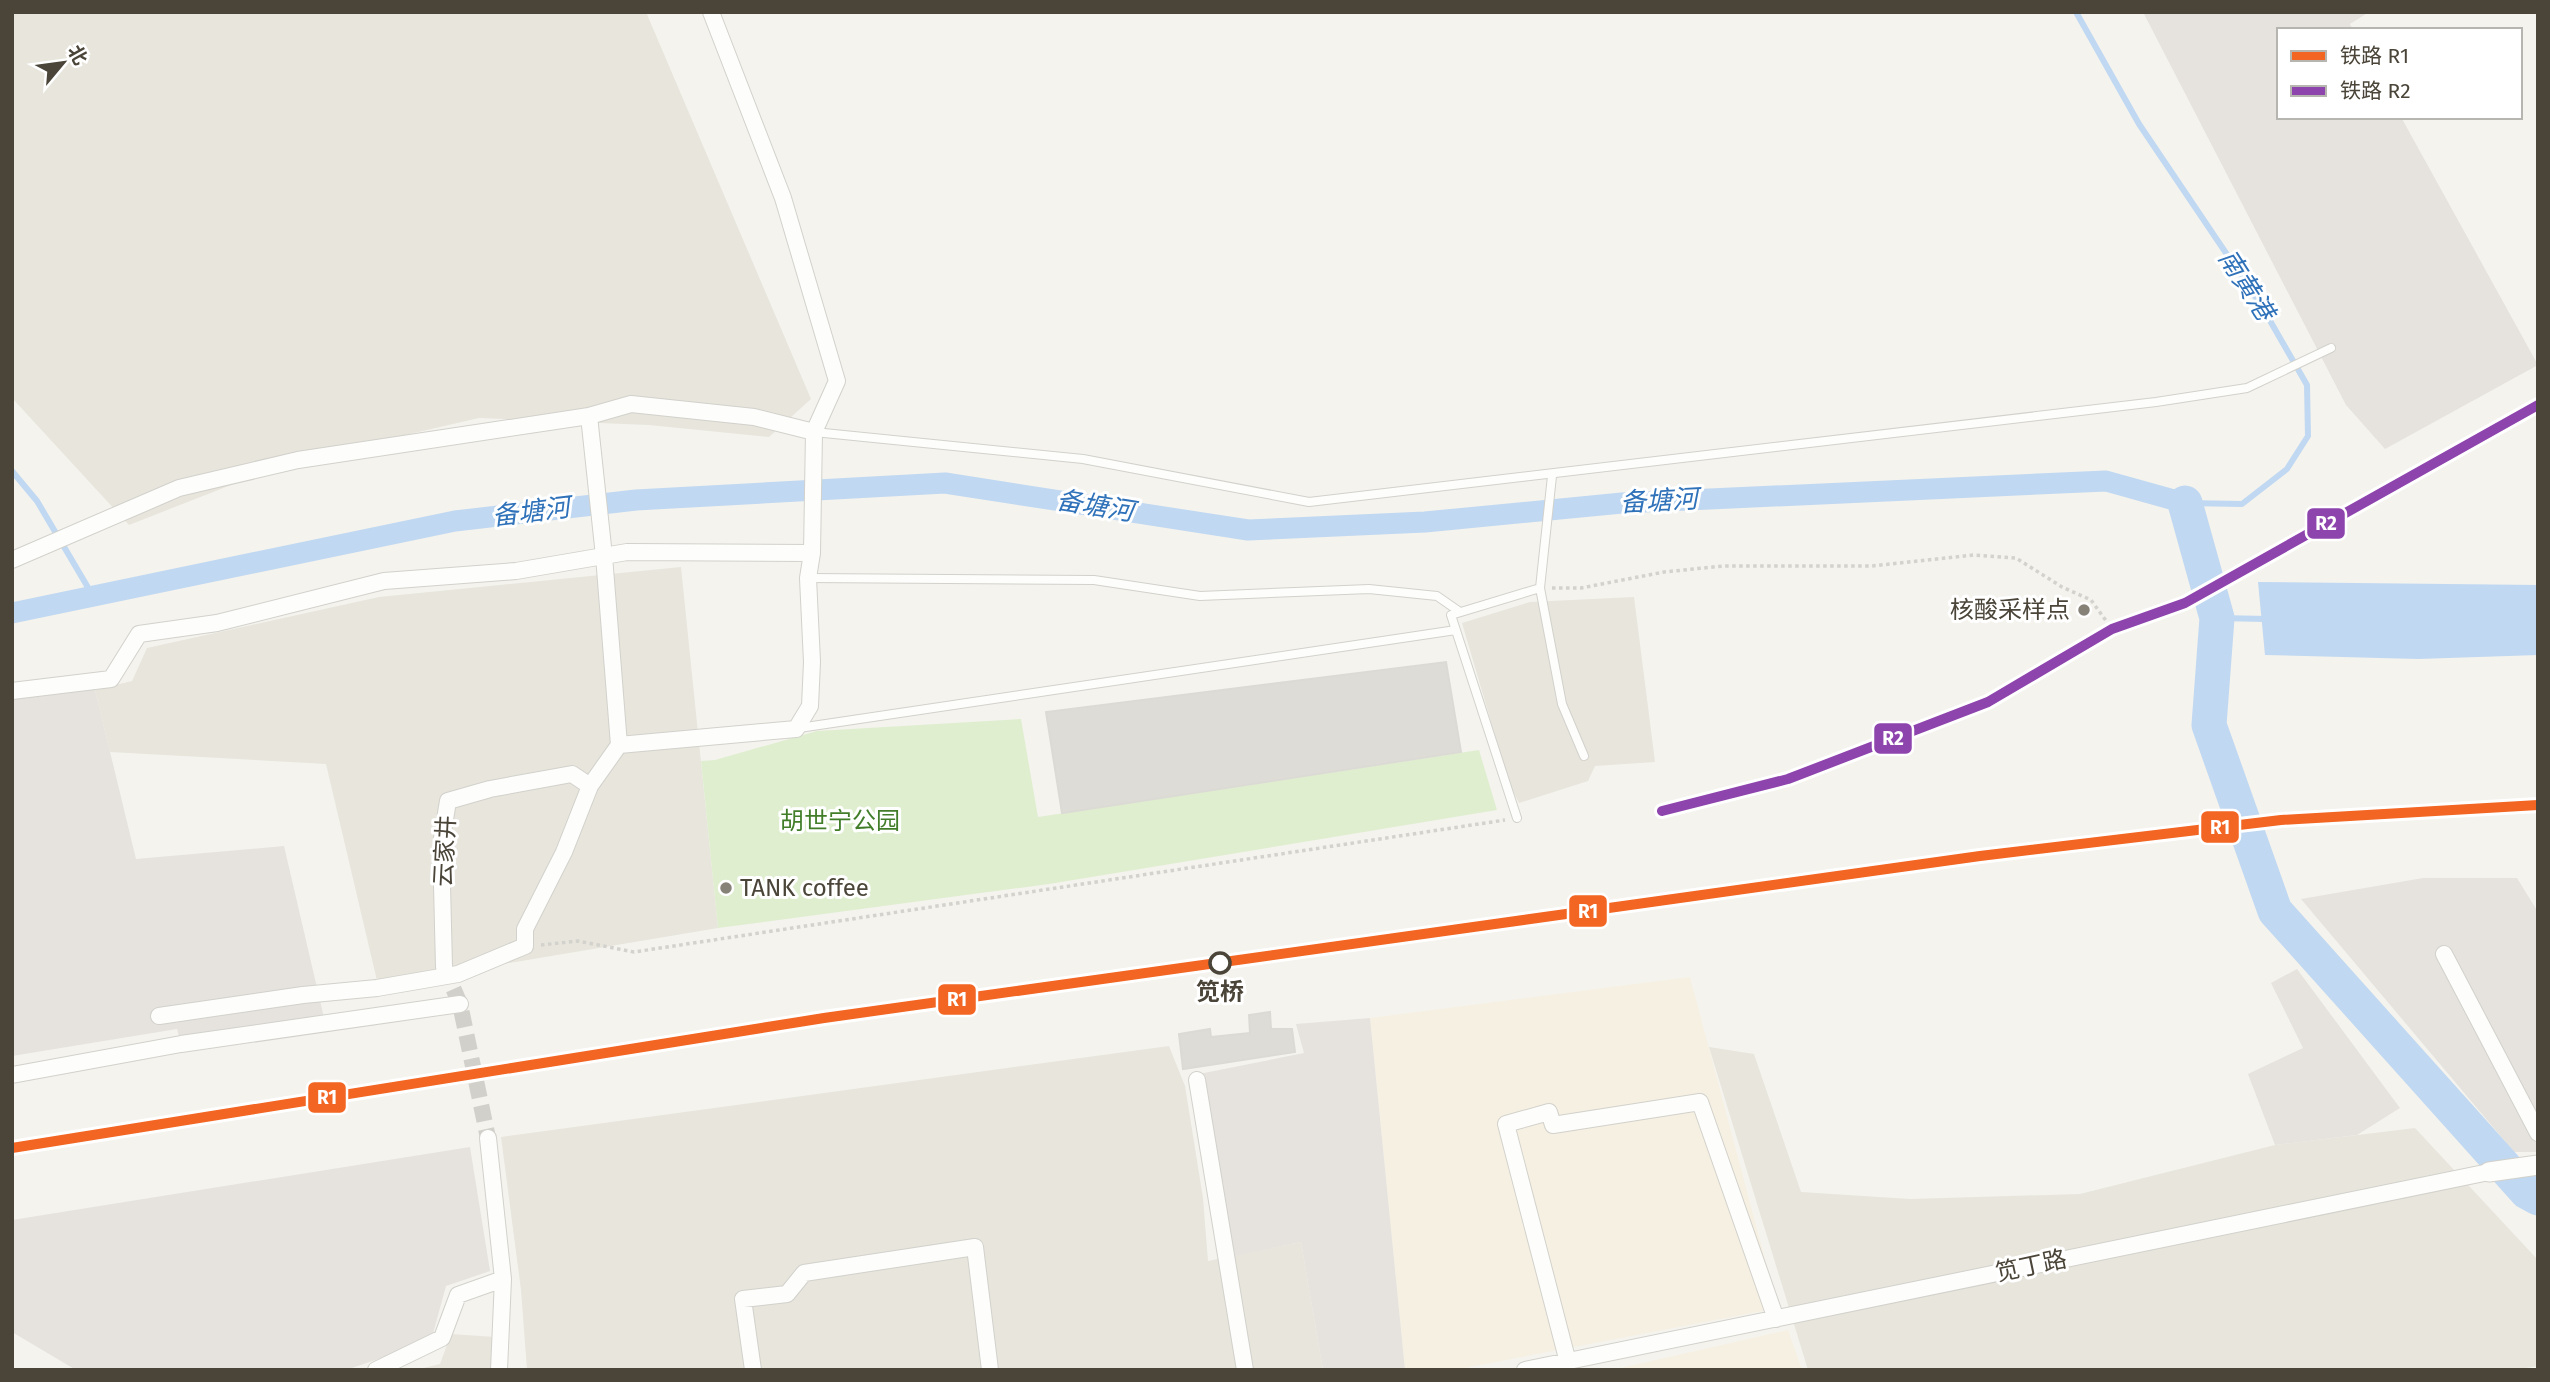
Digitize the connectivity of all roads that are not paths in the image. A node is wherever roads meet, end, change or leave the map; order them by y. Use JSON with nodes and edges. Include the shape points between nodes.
{"nodes":[{"id":1,"x":711,"y":12,"type":"edge"},
{"id":2,"x":2330,"y":348,"type":"dead end"},
{"id":3,"x":589,"y":416,"type":"junction"},
{"id":4,"x":815,"y":437,"type":"junction"},
{"id":5,"x":1552,"y":476,"type":"junction"},
{"id":6,"x":812,"y":553,"type":"junction"},
{"id":7,"x":604,"y":556,"type":"junction"},
{"id":8,"x":12,"y":560,"type":"edge"},
{"id":9,"x":808,"y":579,"type":"junction"},
{"id":10,"x":1539,"y":588,"type":"junction"},
{"id":11,"x":1460,"y":612,"type":"junction"},
{"id":12,"x":1456,"y":630,"type":"junction"},
{"id":13,"x":12,"y":691,"type":"edge"},
{"id":14,"x":796,"y":729,"type":"junction"},
{"id":15,"x":619,"y":745,"type":"junction"},
{"id":16,"x":1584,"y":756,"type":"dead end"},
{"id":17,"x":590,"y":786,"type":"junction"},
{"id":18,"x":1517,"y":818,"type":"road end"},
{"id":19,"x":2444,"y":954,"type":"dead end"},
{"id":20,"x":444,"y":967,"type":"tunnel mouth"},
{"id":21,"x":460,"y":1004,"type":"dead end"},
{"id":22,"x":159,"y":1016,"type":"dead end"},
{"id":23,"x":12,"y":1075,"type":"edge"},
{"id":24,"x":1196,"y":1080,"type":"dead end"},
{"id":25,"x":2538,"y":1132,"type":"edge"},
{"id":26,"x":488,"y":1138,"type":"tunnel mouth"},
{"id":27,"x":2530,"y":1165,"type":"edge"},
{"id":28,"x":2489,"y":1172,"type":"joint"},
{"id":29,"x":503,"y":1279,"type":"junction"},
{"id":30,"x":1776,"y":1319,"type":"junction"},
{"id":31,"x":1568,"y":1366,"type":"edge"},
{"id":32,"x":376,"y":1370,"type":"edge"},
{"id":33,"x":499,"y":1370,"type":"edge"},
{"id":34,"x":753,"y":1370,"type":"edge"},
{"id":35,"x":990,"y":1370,"type":"edge"},
{"id":36,"x":1245,"y":1370,"type":"edge"},
{"id":37,"x":1525,"y":1370,"type":"edge"}],
"edges":[{"from":1,"to":4,"type":"street","via":[[783,198],[837,381]]},
{"from":2,"to":5,"type":"lane","via":[[2247,388]]},
{"from":3,"to":4,"type":"street","via":[[631,404],[754,417]]},
{"from":3,"to":7,"type":"street"},
{"from":3,"to":8,"type":"street","via":[[298,460],[179,488]]},
{"from":4,"to":5,"type":"lane","via":[[1083,459],[1309,502]]},
{"from":4,"to":6,"type":"street"},
{"from":5,"to":10,"type":"lane"},
{"from":6,"to":7,"type":"street","via":[[627,552]]},
{"from":6,"to":9,"type":"street"},
{"from":7,"to":13,"type":"street","via":[[516,571],[384,581],[217,623],[139,634],[111,679]]},
{"from":7,"to":15,"type":"street"},
{"from":9,"to":11,"type":"lane","via":[[1094,580],[1200,596],[1369,590],[1437,596]]},
{"from":9,"to":14,"type":"street","via":[[810,705]]},
{"from":10,"to":11,"type":"lane"},
{"from":10,"to":16,"type":"lane","via":[[1562,704]]},
{"from":11,"to":12,"type":"lane","via":[[1451,615]]},
{"from":12,"to":14,"type":"lane"},
{"from":12,"to":18,"type":"lane"},
{"from":14,"to":15,"type":"street"},
{"from":15,"to":17,"type":"street"},
{"from":17,"to":20,"type":"street","name":"云家井","via":[[572,774],[448,801],[441,844]]},
{"from":17,"to":22,"type":"street","via":[[564,852],[525,929],[525,947],[458,974]]},
{"from":19,"to":25,"type":"street"},
{"from":21,"to":23,"type":"street","via":[[181,1044]]},
{"from":24,"to":36,"type":"street"},
{"from":26,"to":29,"type":"street"},
{"from":27,"to":28,"type":"street","name":"笕丁路"},
{"from":28,"to":30,"type":"street","name":"笕丁路"},
{"from":29,"to":32,"type":"street","via":[[458,1295],[442,1338]]},
{"from":29,"to":33,"type":"street"},
{"from":30,"to":31,"type":"street","name":"笕丁路"},
{"from":30,"to":31,"type":"street","via":[[1700,1102],[1553,1125],[1549,1112],[1506,1124]]},
{"from":31,"to":37,"type":"street","name":"笕丁路"},
{"from":34,"to":35,"type":"street","via":[[743,1299],[787,1294],[804,1273],[975,1248]]}]}
